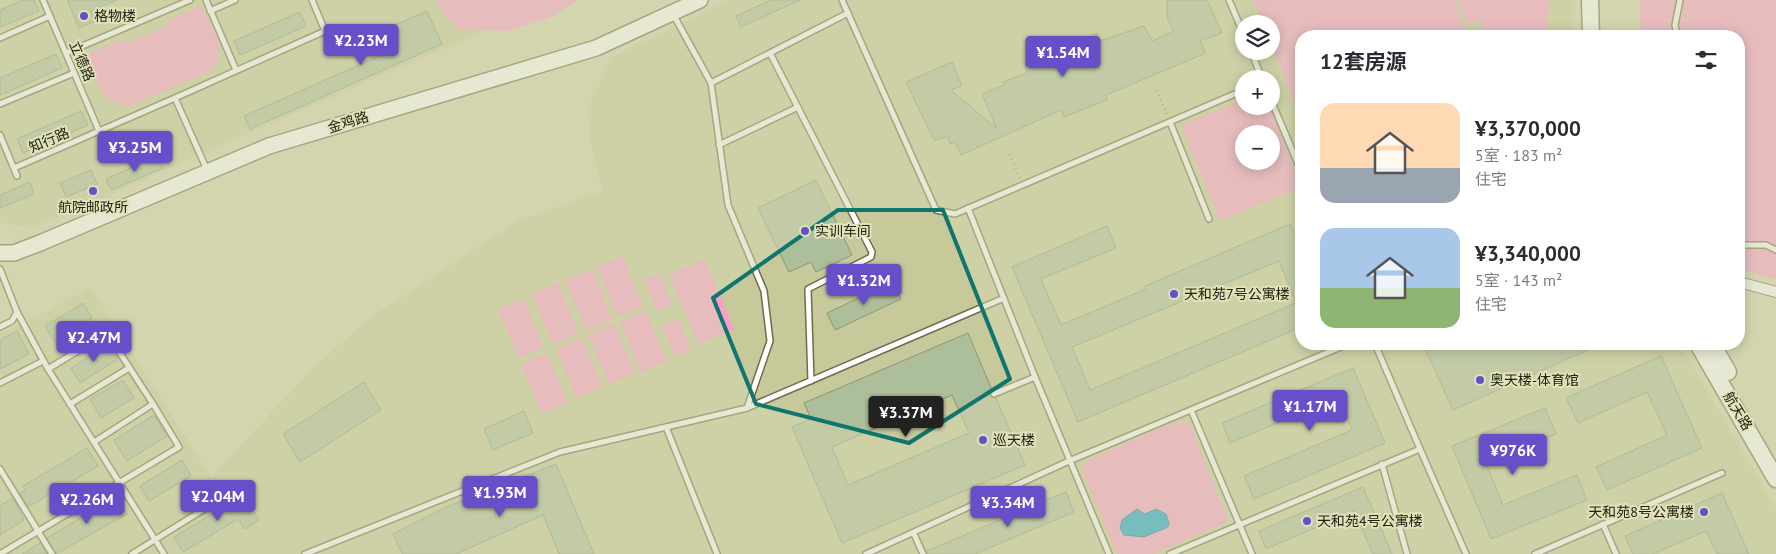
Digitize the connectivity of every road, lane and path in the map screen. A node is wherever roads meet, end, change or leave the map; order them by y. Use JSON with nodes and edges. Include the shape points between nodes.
{"nodes":[{"id":1,"x":43,"y":0,"type":"edge"},
{"id":2,"x":190,"y":0,"type":"edge"},
{"id":3,"x":206,"y":0,"type":"edge"},
{"id":4,"x":235,"y":0,"type":"edge"},
{"id":5,"x":312,"y":0,"type":"edge"},
{"id":6,"x":700,"y":0,"type":"edge"},
{"id":7,"x":842,"y":0,"type":"edge"},
{"id":8,"x":1229,"y":0,"type":"edge"},
{"id":9,"x":1590,"y":0,"type":"edge"},
{"id":10,"x":1600,"y":0,"type":"edge"},
{"id":11,"x":1680,"y":0,"type":"edge"},
{"id":12,"x":210,"y":11,"type":"junction"},
{"id":13,"x":673,"y":13,"type":"junction"},
{"id":14,"x":848,"y":13,"type":"junction"},
{"id":15,"x":1235,"y":15,"type":"edge"},
{"id":16,"x":50,"y":16,"type":"junction"},
{"id":17,"x":1591,"y":30,"type":"edge"},
{"id":18,"x":1601,"y":30,"type":"edge"},
{"id":19,"x":1676,"y":30,"type":"edge"},
{"id":20,"x":0,"y":38,"type":"edge"},
{"id":21,"x":66,"y":52,"type":"junction"},
{"id":22,"x":770,"y":53,"type":"junction"},
{"id":23,"x":236,"y":70,"type":"junction"},
{"id":24,"x":74,"y":73,"type":"junction"},
{"id":25,"x":711,"y":83,"type":"junction"},
{"id":26,"x":1158,"y":90,"type":"dead end"},
{"id":27,"x":1235,"y":94,"type":"edge"},
{"id":28,"x":175,"y":98,"type":"junction"},
{"id":29,"x":0,"y":104,"type":"edge"},
{"id":30,"x":798,"y":108,"type":"junction"},
{"id":31,"x":1277,"y":115,"type":"edge"},
{"id":32,"x":1170,"y":122,"type":"junction"},
{"id":33,"x":99,"y":131,"type":"junction"},
{"id":34,"x":0,"y":135,"type":"edge"},
{"id":35,"x":720,"y":144,"type":"junction"},
{"id":36,"x":1010,"y":154,"type":"dead end"},
{"id":37,"x":1295,"y":156,"type":"edge"},
{"id":38,"x":14,"y":168,"type":"junction"},
{"id":39,"x":207,"y":170,"type":"junction"},
{"id":40,"x":17,"y":176,"type":"dead end"},
{"id":41,"x":1022,"y":185,"type":"junction"},
{"id":42,"x":968,"y":208,"type":"junction"},
{"id":43,"x":1210,"y":219,"type":"dead end"},
{"id":44,"x":1745,"y":245,"type":"edge"},
{"id":45,"x":1776,"y":250,"type":"edge"},
{"id":46,"x":0,"y":252,"type":"edge"},
{"id":47,"x":0,"y":269,"type":"edge"},
{"id":48,"x":1745,"y":284,"type":"edge"},
{"id":49,"x":1776,"y":292,"type":"edge"},
{"id":50,"x":1004,"y":298,"type":"junction"},
{"id":51,"x":17,"y":312,"type":"junction"},
{"id":52,"x":0,"y":327,"type":"edge"},
{"id":53,"x":1334,"y":350,"type":"edge"},
{"id":54,"x":1378,"y":350,"type":"edge"},
{"id":55,"x":1701,"y":350,"type":"edge"},
{"id":56,"x":1715,"y":350,"type":"edge"},
{"id":57,"x":43,"y":360,"type":"junction"},
{"id":58,"x":129,"y":368,"type":"junction"},
{"id":59,"x":48,"y":369,"type":"junction"},
{"id":60,"x":1035,"y":377,"type":"junction"},
{"id":61,"x":811,"y":381,"type":"junction"},
{"id":62,"x":0,"y":383,"type":"edge"},
{"id":63,"x":994,"y":394,"type":"dead end"},
{"id":64,"x":70,"y":404,"type":"junction"},
{"id":65,"x":153,"y":404,"type":"junction"},
{"id":66,"x":747,"y":408,"type":"junction"},
{"id":67,"x":1191,"y":410,"type":"junction"},
{"id":68,"x":666,"y":427,"type":"junction"},
{"id":69,"x":94,"y":442,"type":"junction"},
{"id":70,"x":1420,"y":449,"type":"junction"},
{"id":71,"x":1776,"y":459,"type":"edge"},
{"id":72,"x":1069,"y":461,"type":"junction"},
{"id":73,"x":1382,"y":464,"type":"junction"},
{"id":74,"x":0,"y":469,"type":"edge"},
{"id":75,"x":1722,"y":473,"type":"dead end"},
{"id":76,"x":1776,"y":479,"type":"edge"},
{"id":77,"x":119,"y":483,"type":"junction"},
{"id":78,"x":206,"y":508,"type":"dead end"},
{"id":79,"x":1240,"y":524,"type":"junction"},
{"id":80,"x":1603,"y":524,"type":"junction"},
{"id":81,"x":38,"y":531,"type":"junction"},
{"id":82,"x":914,"y":534,"type":"junction"},
{"id":83,"x":155,"y":540,"type":"junction"},
{"id":84,"x":0,"y":554,"type":"edge"},
{"id":85,"x":52,"y":554,"type":"edge"},
{"id":86,"x":132,"y":554,"type":"edge"},
{"id":87,"x":164,"y":554,"type":"edge"},
{"id":88,"x":305,"y":554,"type":"edge"},
{"id":89,"x":717,"y":554,"type":"edge"},
{"id":90,"x":866,"y":554,"type":"edge"},
{"id":91,"x":922,"y":554,"type":"edge"},
{"id":92,"x":1109,"y":554,"type":"edge"},
{"id":93,"x":1170,"y":554,"type":"edge"},
{"id":94,"x":1252,"y":554,"type":"edge"},
{"id":95,"x":1407,"y":554,"type":"edge"},
{"id":96,"x":1466,"y":554,"type":"edge"},
{"id":97,"x":1535,"y":554,"type":"edge"},
{"id":98,"x":1616,"y":554,"type":"edge"}],
"edges":[{"from":1,"to":16,"type":"lane","name":"立德路"},
{"from":2,"to":21,"type":"lane"},
{"from":3,"to":12,"type":"lane"},
{"from":4,"to":12,"type":"lane"},
{"from":5,"to":23,"type":"lane","name":"知行路","via":[[325,31]]},
{"from":6,"to":13,"type":"main road","name":"金鸡路"},
{"from":7,"to":14,"type":"lane"},
{"from":8,"to":15,"type":"lane"},
{"from":9,"to":17,"type":"main road"},
{"from":10,"to":18,"type":"main road"},
{"from":11,"to":19,"type":"lane"},
{"from":12,"to":23,"type":"lane"},
{"from":13,"to":25,"type":"lane"},
{"from":13,"to":39,"type":"main road","name":"金鸡路","via":[[596,48],[269,146]]},
{"from":14,"to":22,"type":"lane"},
{"from":14,"to":42,"type":"lane","via":[[936,210],[955,214]]},
{"from":16,"to":20,"type":"lane"},
{"from":16,"to":21,"type":"lane","name":"立德路"},
{"from":21,"to":24,"type":"lane","name":"立德路"},
{"from":22,"to":25,"type":"lane"},
{"from":22,"to":30,"type":"lane"},
{"from":23,"to":28,"type":"lane","name":"知行路"},
{"from":24,"to":29,"type":"lane"},
{"from":24,"to":33,"type":"lane","name":"立德路"},
{"from":25,"to":35,"type":"lane"},
{"from":26,"to":32,"type":"path"},
{"from":27,"to":32,"type":"lane"},
{"from":28,"to":33,"type":"lane","name":"知行路"},
{"from":28,"to":39,"type":"lane"},
{"from":30,"to":35,"type":"lane"},
{"from":30,"to":61,"type":"lane","via":[[872,252],[871,257],[808,289]]},
{"from":31,"to":37,"type":"lane"},
{"from":32,"to":41,"type":"lane"},
{"from":32,"to":43,"type":"lane"},
{"from":33,"to":38,"type":"lane","name":"知行路"},
{"from":34,"to":38,"type":"lane"},
{"from":35,"to":66,"type":"lane","via":[[728,204],[761,282],[770,331],[767,351]]},
{"from":36,"to":41,"type":"path"},
{"from":38,"to":40,"type":"lane"},
{"from":39,"to":46,"type":"main road","name":"金鸡路","via":[[40,243],[14,253]]},
{"from":41,"to":42,"type":"lane"},
{"from":42,"to":50,"type":"lane"},
{"from":44,"to":45,"type":"lane","via":[[1766,245]]},
{"from":47,"to":51,"type":"lane"},
{"from":48,"to":49,"type":"street"},
{"from":50,"to":60,"type":"lane"},
{"from":50,"to":61,"type":"lane"},
{"from":51,"to":52,"type":"lane","via":[[12,321]]},
{"from":51,"to":57,"type":"lane"},
{"from":53,"to":67,"type":"lane"},
{"from":54,"to":70,"type":"lane"},
{"from":55,"to":76,"type":"main road","name":"航天路"},
{"from":56,"to":71,"type":"main road","name":"航天路"},
{"from":57,"to":59,"type":"lane"},
{"from":57,"to":62,"type":"lane"},
{"from":58,"to":59,"type":"lane","via":[[107,333]]},
{"from":58,"to":64,"type":"lane"},
{"from":58,"to":65,"type":"lane"},
{"from":59,"to":64,"type":"lane"},
{"from":60,"to":63,"type":"lane"},
{"from":60,"to":72,"type":"lane"},
{"from":61,"to":66,"type":"lane"},
{"from":64,"to":69,"type":"lane"},
{"from":65,"to":69,"type":"lane"},
{"from":65,"to":77,"type":"lane","via":[[179,447]]},
{"from":66,"to":68,"type":"lane"},
{"from":67,"to":72,"type":"lane"},
{"from":67,"to":79,"type":"lane"},
{"from":68,"to":88,"type":"lane","via":[[560,452]]},
{"from":68,"to":89,"type":"lane"},
{"from":69,"to":77,"type":"lane"},
{"from":70,"to":73,"type":"lane"},
{"from":70,"to":96,"type":"lane"},
{"from":72,"to":82,"type":"lane"},
{"from":72,"to":92,"type":"lane"},
{"from":73,"to":79,"type":"lane"},
{"from":73,"to":95,"type":"lane"},
{"from":74,"to":81,"type":"lane"},
{"from":75,"to":80,"type":"lane"},
{"from":77,"to":81,"type":"lane"},
{"from":77,"to":83,"type":"lane"},
{"from":78,"to":83,"type":"lane"},
{"from":79,"to":93,"type":"lane"},
{"from":79,"to":94,"type":"lane"},
{"from":80,"to":97,"type":"lane"},
{"from":80,"to":98,"type":"lane"},
{"from":81,"to":84,"type":"lane"},
{"from":81,"to":85,"type":"lane"},
{"from":82,"to":90,"type":"lane"},
{"from":82,"to":91,"type":"lane"},
{"from":83,"to":86,"type":"lane"},
{"from":83,"to":87,"type":"lane"}]}
